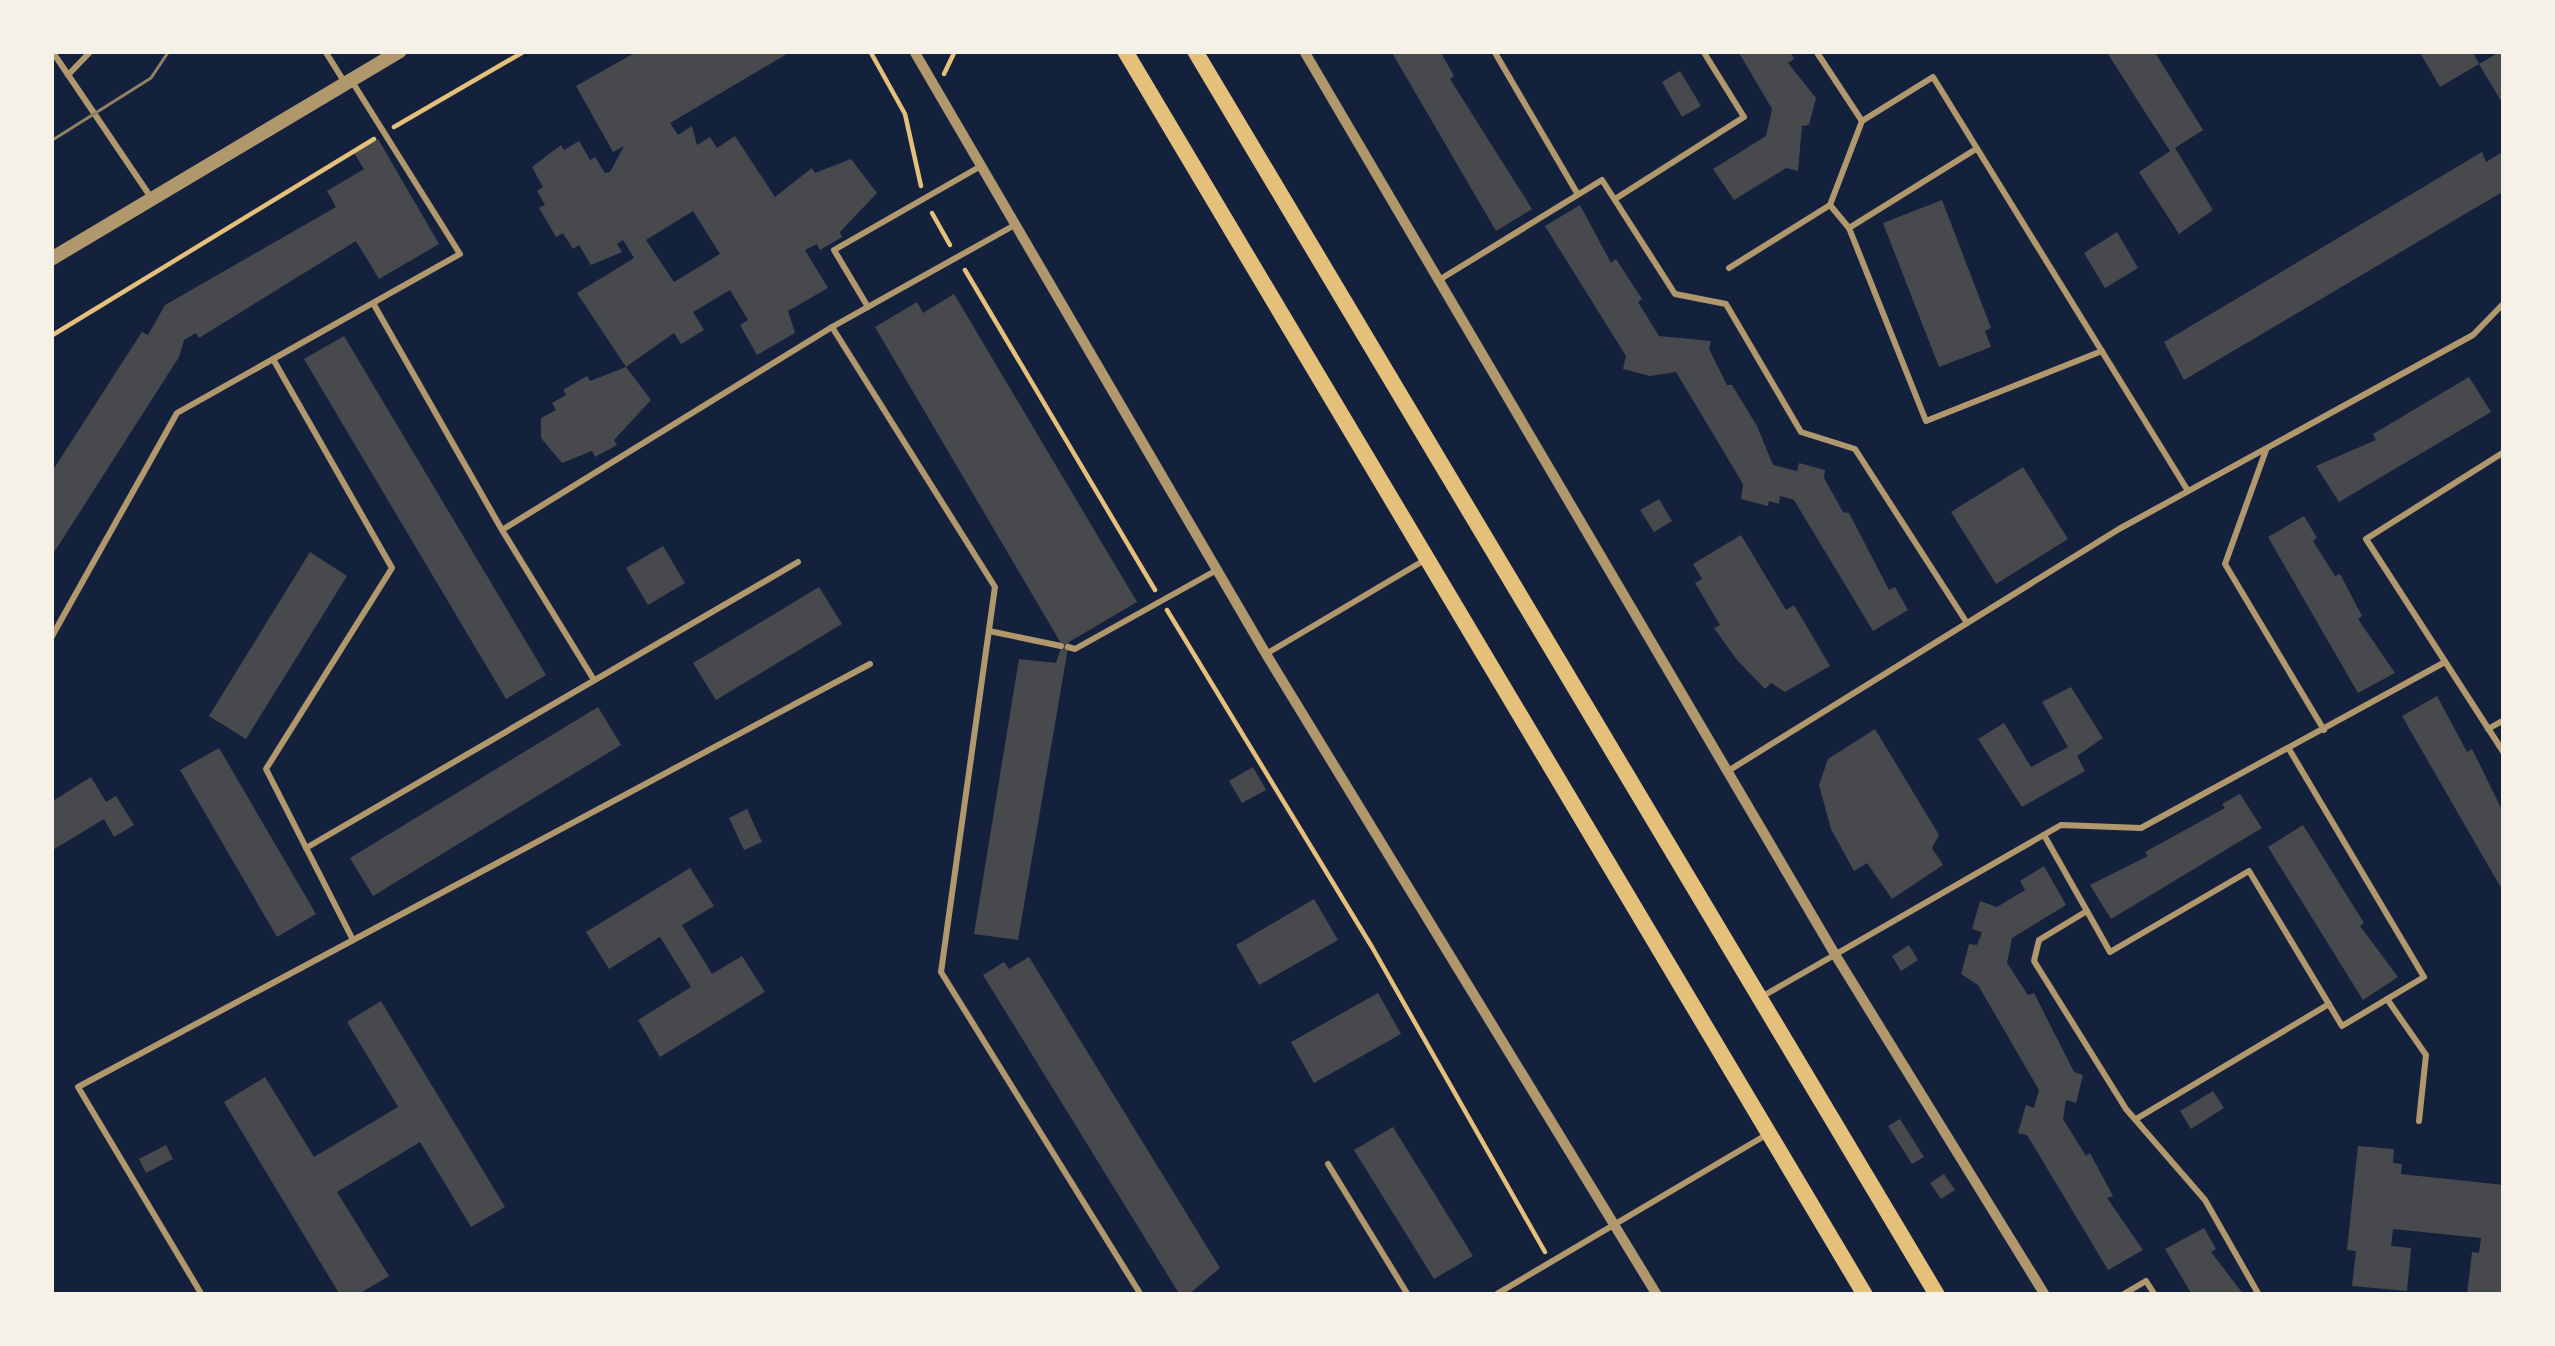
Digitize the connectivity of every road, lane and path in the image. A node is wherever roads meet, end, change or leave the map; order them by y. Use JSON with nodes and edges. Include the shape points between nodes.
{"nodes":[{"id":1,"x":52,"y":51,"type":"edge"},
{"id":2,"x":91,"y":51,"type":"edge"},
{"id":3,"x":325,"y":51,"type":"edge"},
{"id":4,"x":400,"y":51,"type":"edge"},
{"id":5,"x":525,"y":51,"type":"edge"},
{"id":6,"x":870,"y":51,"type":"edge"},
{"id":7,"x":914,"y":51,"type":"edge"},
{"id":8,"x":1125,"y":51,"type":"edge"},
{"id":9,"x":1195,"y":51,"type":"edge"},
{"id":10,"x":1304,"y":51,"type":"edge"},
{"id":11,"x":1494,"y":51,"type":"edge"},
{"id":12,"x":1703,"y":51,"type":"edge"},
{"id":13,"x":1816,"y":51,"type":"edge"},
{"id":14,"x":68,"y":75,"type":"junction"},
{"id":15,"x":348,"y":81,"type":"junction"},
{"id":16,"x":1862,"y":122,"type":"junction"},
{"id":17,"x":385,"y":133,"type":"junction"},
{"id":18,"x":1976,"y":149,"type":"junction"},
{"id":19,"x":981,"y":166,"type":"junction"},
{"id":20,"x":1578,"y":194,"type":"junction"},
{"id":21,"x":152,"y":199,"type":"junction"},
{"id":22,"x":924,"y":199,"type":"junction"},
{"id":23,"x":1614,"y":199,"type":"junction"},
{"id":24,"x":1830,"y":205,"type":"junction"},
{"id":25,"x":1013,"y":226,"type":"junction"},
{"id":26,"x":1849,"y":228,"type":"junction"},
{"id":27,"x":957,"y":257,"type":"junction"},
{"id":28,"x":51,"y":259,"type":"edge"},
{"id":29,"x":1730,"y":268,"type":"dead end"},
{"id":30,"x":1439,"y":280,"type":"junction"},
{"id":31,"x":374,"y":303,"type":"junction"},
{"id":32,"x":2504,"y":303,"type":"edge"},
{"id":33,"x":868,"y":307,"type":"junction"},
{"id":34,"x":832,"y":327,"type":"junction"},
{"id":35,"x":51,"y":336,"type":"edge"},
{"id":36,"x":2102,"y":351,"type":"junction"},
{"id":37,"x":273,"y":359,"type":"junction"},
{"id":38,"x":2266,"y":448,"type":"junction"},
{"id":39,"x":2504,"y":452,"type":"edge"},
{"id":40,"x":2188,"y":491,"type":"junction"},
{"id":41,"x":502,"y":530,"type":"junction"},
{"id":42,"x":1426,"y":560,"type":"junction"},
{"id":43,"x":798,"y":562,"type":"dead end"},
{"id":44,"x":1218,"y":570,"type":"junction"},
{"id":45,"x":1162,"y":601,"type":"junction"},
{"id":46,"x":1967,"y":623,"type":"junction"},
{"id":47,"x":989,"y":631,"type":"junction"},
{"id":48,"x":51,"y":638,"type":"edge"},
{"id":49,"x":1266,"y":654,"type":"junction"},
{"id":50,"x":2445,"y":662,"type":"junction"},
{"id":51,"x":870,"y":664,"type":"dead end"},
{"id":52,"x":594,"y":681,"type":"junction"},
{"id":53,"x":2504,"y":720,"type":"edge"},
{"id":54,"x":2488,"y":729,"type":"junction"},
{"id":55,"x":2324,"y":730,"type":"junction"},
{"id":56,"x":2289,"y":749,"type":"junction"},
{"id":57,"x":2504,"y":753,"type":"edge"},
{"id":58,"x":1728,"y":770,"type":"junction"},
{"id":59,"x":2044,"y":836,"type":"junction"},
{"id":60,"x":306,"y":848,"type":"junction"},
{"id":61,"x":2087,"y":911,"type":"junction"},
{"id":62,"x":353,"y":940,"type":"junction"},
{"id":63,"x":1836,"y":956,"type":"junction"},
{"id":64,"x":1760,"y":998,"type":"junction"},
{"id":65,"x":2387,"y":999,"type":"junction"},
{"id":66,"x":2329,"y":1004,"type":"junction"},
{"id":67,"x":2135,"y":1119,"type":"junction"},
{"id":68,"x":2419,"y":1121,"type":"dead end"},
{"id":69,"x":1769,"y":1133,"type":"junction"},
{"id":70,"x":1328,"y":1164,"type":"dead end"},
{"id":71,"x":1614,"y":1225,"type":"junction"},
{"id":72,"x":1551,"y":1262,"type":"junction"},
{"id":73,"x":202,"y":1295,"type":"edge"},
{"id":74,"x":1141,"y":1295,"type":"edge"},
{"id":75,"x":1408,"y":1295,"type":"edge"},
{"id":76,"x":1495,"y":1295,"type":"edge"},
{"id":77,"x":1657,"y":1295,"type":"edge"},
{"id":78,"x":1865,"y":1295,"type":"edge"},
{"id":79,"x":1937,"y":1295,"type":"edge"},
{"id":80,"x":2045,"y":1295,"type":"edge"},
{"id":81,"x":2122,"y":1295,"type":"edge"},
{"id":82,"x":2155,"y":1295,"type":"edge"},
{"id":83,"x":2260,"y":1295,"type":"edge"}],
"edges":[{"from":1,"to":14,"type":"lane"},
{"from":2,"to":14,"type":"lane"},
{"from":3,"to":15,"type":"lane"},
{"from":4,"to":15,"type":"street"},
{"from":5,"to":17,"type":"path"},
{"from":6,"to":22,"type":"path","via":[[905,114]]},
{"from":7,"to":19,"type":"street"},
{"from":8,"to":42,"type":"main road"},
{"from":9,"to":64,"type":"main road"},
{"from":10,"to":30,"type":"street"},
{"from":11,"to":20,"type":"lane"},
{"from":12,"to":23,"type":"lane","via":[[1744,117]]},
{"from":13,"to":16,"type":"lane"},
{"from":14,"to":21,"type":"lane"},
{"from":15,"to":17,"type":"lane"},
{"from":15,"to":21,"type":"street"},
{"from":16,"to":18,"type":"lane","via":[[1933,77]]},
{"from":16,"to":24,"type":"lane"},
{"from":17,"to":31,"type":"lane","via":[[460,254]]},
{"from":17,"to":35,"type":"path"},
{"from":18,"to":26,"type":"lane"},
{"from":18,"to":36,"type":"lane"},
{"from":19,"to":22,"type":"lane"},
{"from":19,"to":25,"type":"street"},
{"from":20,"to":23,"type":"lane","via":[[1602,180]]},
{"from":20,"to":30,"type":"lane"},
{"from":21,"to":28,"type":"street"},
{"from":22,"to":27,"type":"path"},
{"from":22,"to":33,"type":"lane","via":[[834,250]]},
{"from":23,"to":46,"type":"lane","via":[[1676,294],[1726,304],[1801,432],[1855,449]]},
{"from":24,"to":26,"type":"lane"},
{"from":24,"to":29,"type":"lane"},
{"from":25,"to":27,"type":"lane"},
{"from":25,"to":44,"type":"street"},
{"from":26,"to":36,"type":"lane","via":[[1926,421]]},
{"from":27,"to":33,"type":"lane"},
{"from":27,"to":45,"type":"path"},
{"from":30,"to":58,"type":"street"},
{"from":31,"to":37,"type":"lane"},
{"from":31,"to":41,"type":"lane"},
{"from":32,"to":38,"type":"lane","via":[[2473,335]]},
{"from":33,"to":34,"type":"lane"},
{"from":34,"to":41,"type":"lane"},
{"from":34,"to":47,"type":"lane","via":[[995,587]]},
{"from":36,"to":40,"type":"lane"},
{"from":37,"to":48,"type":"lane","via":[[177,413]]},
{"from":37,"to":60,"type":"lane","via":[[392,568],[266,769]]},
{"from":38,"to":40,"type":"lane"},
{"from":38,"to":55,"type":"lane","via":[[2225,564]]},
{"from":39,"to":50,"type":"lane","via":[[2366,539]]},
{"from":40,"to":46,"type":"lane"},
{"from":41,"to":52,"type":"lane"},
{"from":42,"to":49,"type":"lane"},
{"from":42,"to":69,"type":"main road"},
{"from":43,"to":52,"type":"lane"},
{"from":44,"to":45,"type":"lane"},
{"from":44,"to":49,"type":"street"},
{"from":45,"to":47,"type":"lane","via":[[1075,649]]},
{"from":45,"to":72,"type":"path"},
{"from":46,"to":58,"type":"lane"},
{"from":47,"to":74,"type":"lane","via":[[941,972]]},
{"from":49,"to":71,"type":"street"},
{"from":50,"to":54,"type":"lane"},
{"from":50,"to":55,"type":"lane"},
{"from":51,"to":62,"type":"lane"},
{"from":52,"to":60,"type":"lane"},
{"from":53,"to":54,"type":"lane"},
{"from":54,"to":57,"type":"lane"},
{"from":55,"to":56,"type":"lane"},
{"from":56,"to":59,"type":"lane","via":[[2141,828],[2061,824]]},
{"from":56,"to":65,"type":"lane","via":[[2424,977]]},
{"from":58,"to":63,"type":"street"},
{"from":59,"to":61,"type":"lane"},
{"from":59,"to":63,"type":"lane"},
{"from":60,"to":62,"type":"lane"},
{"from":61,"to":66,"type":"lane","via":[[2110,952],[2249,871]]},
{"from":61,"to":67,"type":"lane","via":[[2039,940],[2033,961]]},
{"from":62,"to":73,"type":"lane","via":[[78,1088]]},
{"from":63,"to":64,"type":"lane"},
{"from":63,"to":80,"type":"street"},
{"from":64,"to":79,"type":"main road"},
{"from":65,"to":66,"type":"lane","via":[[2342,1027]]},
{"from":65,"to":68,"type":"lane","via":[[2426,1055]]},
{"from":66,"to":67,"type":"lane"},
{"from":67,"to":83,"type":"lane","via":[[2205,1200]]},
{"from":69,"to":71,"type":"lane"},
{"from":69,"to":78,"type":"main road"},
{"from":70,"to":75,"type":"lane"},
{"from":71,"to":72,"type":"lane"},
{"from":71,"to":77,"type":"street"},
{"from":72,"to":76,"type":"lane"},
{"from":81,"to":82,"type":"lane","via":[[2146,1281]]}]}
